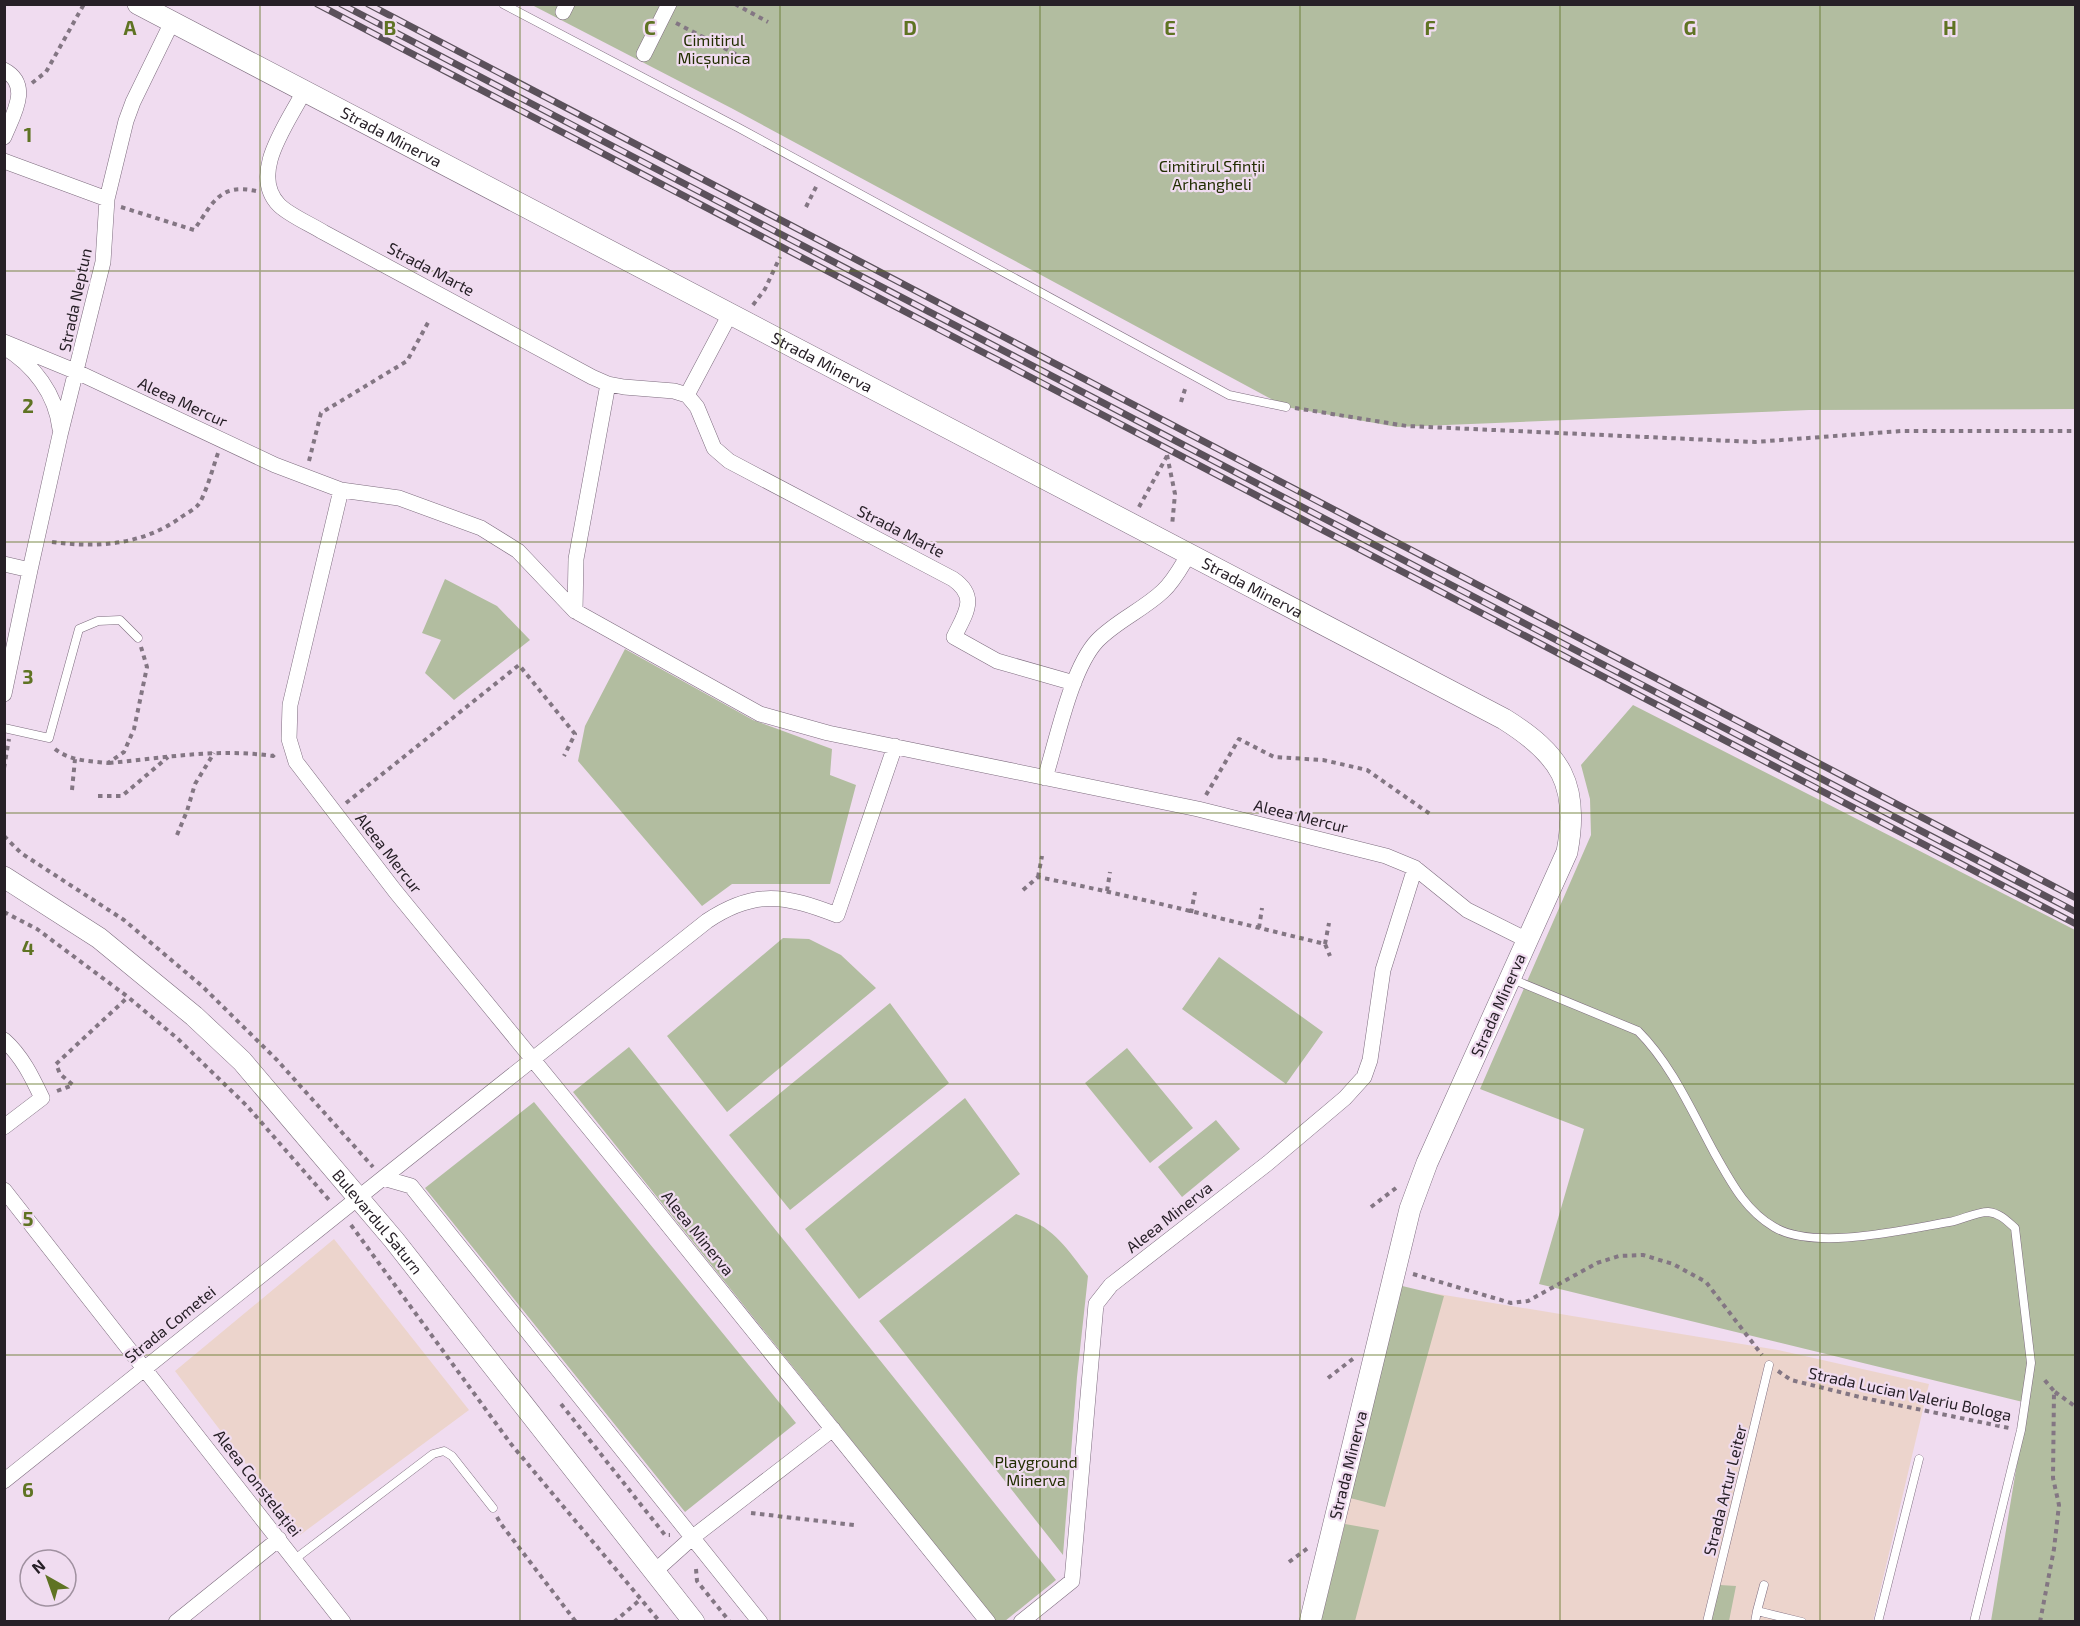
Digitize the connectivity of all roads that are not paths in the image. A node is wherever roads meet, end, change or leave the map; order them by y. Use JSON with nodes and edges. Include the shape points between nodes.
{"nodes":[{"id":1,"x":138,"y":4,"type":"edge"},
{"id":2,"x":503,"y":4,"type":"edge"},
{"id":3,"x":666,"y":10,"type":"edge"},
{"id":4,"x":172,"y":22,"type":"junction"},
{"id":5,"x":644,"y":54,"type":"dead end"},
{"id":6,"x":4,"y":70,"type":"edge"},
{"id":7,"x":304,"y":92,"type":"junction"},
{"id":8,"x":4,"y":137,"type":"edge"},
{"id":9,"x":4,"y":161,"type":"edge"},
{"id":10,"x":107,"y":199,"type":"junction"},
{"id":11,"x":736,"y":317,"type":"junction"},
{"id":12,"x":4,"y":342,"type":"edge"},
{"id":13,"x":4,"y":347,"type":"edge"},
{"id":14,"x":78,"y":372,"type":"junction"},
{"id":15,"x":608,"y":384,"type":"junction"},
{"id":16,"x":687,"y":395,"type":"junction"},
{"id":17,"x":1286,"y":407,"type":"road end"},
{"id":18,"x":60,"y":435,"type":"junction"},
{"id":19,"x":341,"y":490,"type":"junction"},
{"id":20,"x":1180,"y":549,"type":"junction"},
{"id":21,"x":4,"y":564,"type":"edge"},
{"id":22,"x":30,"y":570,"type":"junction"},
{"id":23,"x":575,"y":611,"type":"junction"},
{"id":24,"x":138,"y":638,"type":"road end"},
{"id":25,"x":1074,"y":683,"type":"junction"},
{"id":26,"x":4,"y":694,"type":"edge"},
{"id":27,"x":7,"y":729,"type":"edge"},
{"id":28,"x":895,"y":746,"type":"junction"},
{"id":29,"x":1045,"y":778,"type":"junction"},
{"id":30,"x":1415,"y":868,"type":"junction"},
{"id":31,"x":4,"y":877,"type":"edge"},
{"id":32,"x":1527,"y":940,"type":"junction"},
{"id":33,"x":1510,"y":978,"type":"junction"},
{"id":34,"x":4,"y":1040,"type":"edge"},
{"id":35,"x":534,"y":1059,"type":"junction"},
{"id":36,"x":4,"y":1127,"type":"edge"},
{"id":37,"x":382,"y":1178,"type":"junction"},
{"id":38,"x":4,"y":1190,"type":"edge"},
{"id":39,"x":359,"y":1197,"type":"junction"},
{"id":40,"x":1770,"y":1365,"type":"road end"},
{"id":41,"x":145,"y":1367,"type":"junction"},
{"id":42,"x":833,"y":1430,"type":"junction"},
{"id":43,"x":1919,"y":1459,"type":"dead end"},
{"id":44,"x":6,"y":1478,"type":"edge"},
{"id":45,"x":493,"y":1508,"type":"road end"},
{"id":46,"x":693,"y":1537,"type":"junction"},
{"id":47,"x":279,"y":1539,"type":"junction"},
{"id":48,"x":295,"y":1559,"type":"junction"},
{"id":49,"x":654,"y":1572,"type":"junction"},
{"id":50,"x":1764,"y":1585,"type":"dead end"},
{"id":51,"x":1757,"y":1611,"type":"junction"},
{"id":52,"x":176,"y":1622,"type":"edge"},
{"id":53,"x":343,"y":1622,"type":"edge"},
{"id":54,"x":694,"y":1622,"type":"edge"},
{"id":55,"x":760,"y":1622,"type":"edge"},
{"id":56,"x":988,"y":1622,"type":"edge"},
{"id":57,"x":1021,"y":1622,"type":"edge"},
{"id":58,"x":1310,"y":1622,"type":"edge"},
{"id":59,"x":1707,"y":1622,"type":"edge"},
{"id":60,"x":1755,"y":1622,"type":"edge"},
{"id":61,"x":1802,"y":1622,"type":"edge"},
{"id":62,"x":1878,"y":1622,"type":"edge"},
{"id":63,"x":1974,"y":1622,"type":"edge"}],
"edges":[{"from":1,"to":4,"type":"street","name":"Strada Minerva"},
{"from":2,"to":17,"type":"lane","via":[[1229,395]]},
{"from":3,"to":5,"type":"street"},
{"from":4,"to":7,"type":"street","name":"Strada Minerva"},
{"from":4,"to":10,"type":"street","name":"Strada Neptun","via":[[126,121]]},
{"from":6,"to":8,"type":"street","via":[[16,79],[20,94]]},
{"from":7,"to":11,"type":"street","name":"Strada Minerva"},
{"from":7,"to":15,"type":"street","name":"Strada Marte","via":[[272,153],[267,177],[271,194],[280,206]]},
{"from":9,"to":10,"type":"street"},
{"from":10,"to":14,"type":"street","name":"Strada Neptun","via":[[103,262]]},
{"from":11,"to":16,"type":"street"},
{"from":11,"to":20,"type":"street","name":"Strada Minerva"},
{"from":12,"to":14,"type":"street","name":"Strada Neptun"},
{"from":13,"to":18,"type":"street","name":"Strada Neptun","via":[[29,367],[48,391],[59,419]]},
{"from":14,"to":18,"type":"street","name":"Strada Neptun"},
{"from":14,"to":19,"type":"street","name":"Aleea Mercur","via":[[242,450]]},
{"from":15,"to":16,"type":"street","name":"Strada Marte"},
{"from":15,"to":23,"type":"street","via":[[576,559]]},
{"from":16,"to":25,"type":"street","name":"Strada Marte","via":[[697,407],[714,448],[729,461],[963,586],[969,596],[968,605],[954,637],[997,661]]},
{"from":18,"to":22,"type":"street","name":"Strada Neptun"},
{"from":19,"to":23,"type":"street","name":"Aleea Mercur","via":[[399,498],[481,528],[519,551]]},
{"from":19,"to":35,"type":"street","name":"Aleea Mercur","via":[[290,705],[289,739],[296,762],[395,891]]},
{"from":20,"to":25,"type":"street","via":[[1173,580],[1096,642]]},
{"from":20,"to":32,"type":"street","name":"Strada Minerva","via":[[1504,719],[1546,750],[1568,786],[1572,828],[1561,869]]},
{"from":21,"to":22,"type":"street"},
{"from":22,"to":26,"type":"street","name":"Strada Neptun"},
{"from":23,"to":28,"type":"street","name":"Aleea Mercur","via":[[760,714]]},
{"from":24,"to":27,"type":"lane","via":[[120,620],[98,621],[79,629],[49,738]]},
{"from":25,"to":29,"type":"street"},
{"from":28,"to":29,"type":"street","name":"Aleea Mercur"},
{"from":28,"to":35,"type":"street","via":[[837,915],[812,905],[761,898],[727,909]]},
{"from":29,"to":30,"type":"street","name":"Aleea Mercur","via":[[1198,809],[1386,856]]},
{"from":30,"to":32,"type":"street","name":"Aleea Mercur","via":[[1467,910]]},
{"from":30,"to":57,"type":"street","name":"Aleea Minerva","via":[[1383,970],[1364,1077],[1268,1163],[1111,1285],[1096,1304],[1072,1581]]},
{"from":31,"to":39,"type":"street","name":"Bulevardul Saturn","via":[[99,938],[194,1016],[242,1061]]},
{"from":32,"to":33,"type":"street","name":"Strada Minerva"},
{"from":33,"to":58,"type":"street","name":"Strada Minerva","via":[[1410,1209]]},
{"from":33,"to":63,"type":"lane","via":[[1638,1031],[1669,1069],[1734,1187],[1752,1212],[1781,1230],[1809,1238],[1841,1239],[1951,1222],[1987,1212],[2004,1217],[2015,1228],[2031,1363],[2021,1430]]},
{"from":34,"to":36,"type":"street","via":[[14,1048],[42,1098]]},
{"from":35,"to":37,"type":"street","name":"Strada Cometei"},
{"from":35,"to":42,"type":"street","name":"Aleea Minerva"},
{"from":37,"to":39,"type":"street","name":"Strada Cometei"},
{"from":37,"to":46,"type":"street","via":[[411,1186]]},
{"from":38,"to":41,"type":"street","name":"Aleea Constelației"},
{"from":39,"to":41,"type":"street","name":"Strada Cometei"},
{"from":39,"to":49,"type":"street","name":"Bulevardul Saturn"},
{"from":40,"to":59,"type":"lane","name":"Strada Artur Leiter"},
{"from":41,"to":44,"type":"street","name":"Strada Cometei"},
{"from":41,"to":47,"type":"street","name":"Aleea Constelației"},
{"from":42,"to":46,"type":"street"},
{"from":42,"to":56,"type":"street","name":"Aleea Minerva"},
{"from":43,"to":62,"type":"lane"},
{"from":45,"to":48,"type":"lane","via":[[444,1451],[433,1454]]},
{"from":46,"to":49,"type":"street"},
{"from":46,"to":55,"type":"street"},
{"from":47,"to":48,"type":"street","name":"Aleea Constelației"},
{"from":47,"to":52,"type":"street"},
{"from":48,"to":53,"type":"street","name":"Aleea Constelației"},
{"from":49,"to":54,"type":"street","name":"Bulevardul Saturn"},
{"from":50,"to":51,"type":"lane"},
{"from":51,"to":60,"type":"lane"},
{"from":51,"to":61,"type":"lane"}]}
